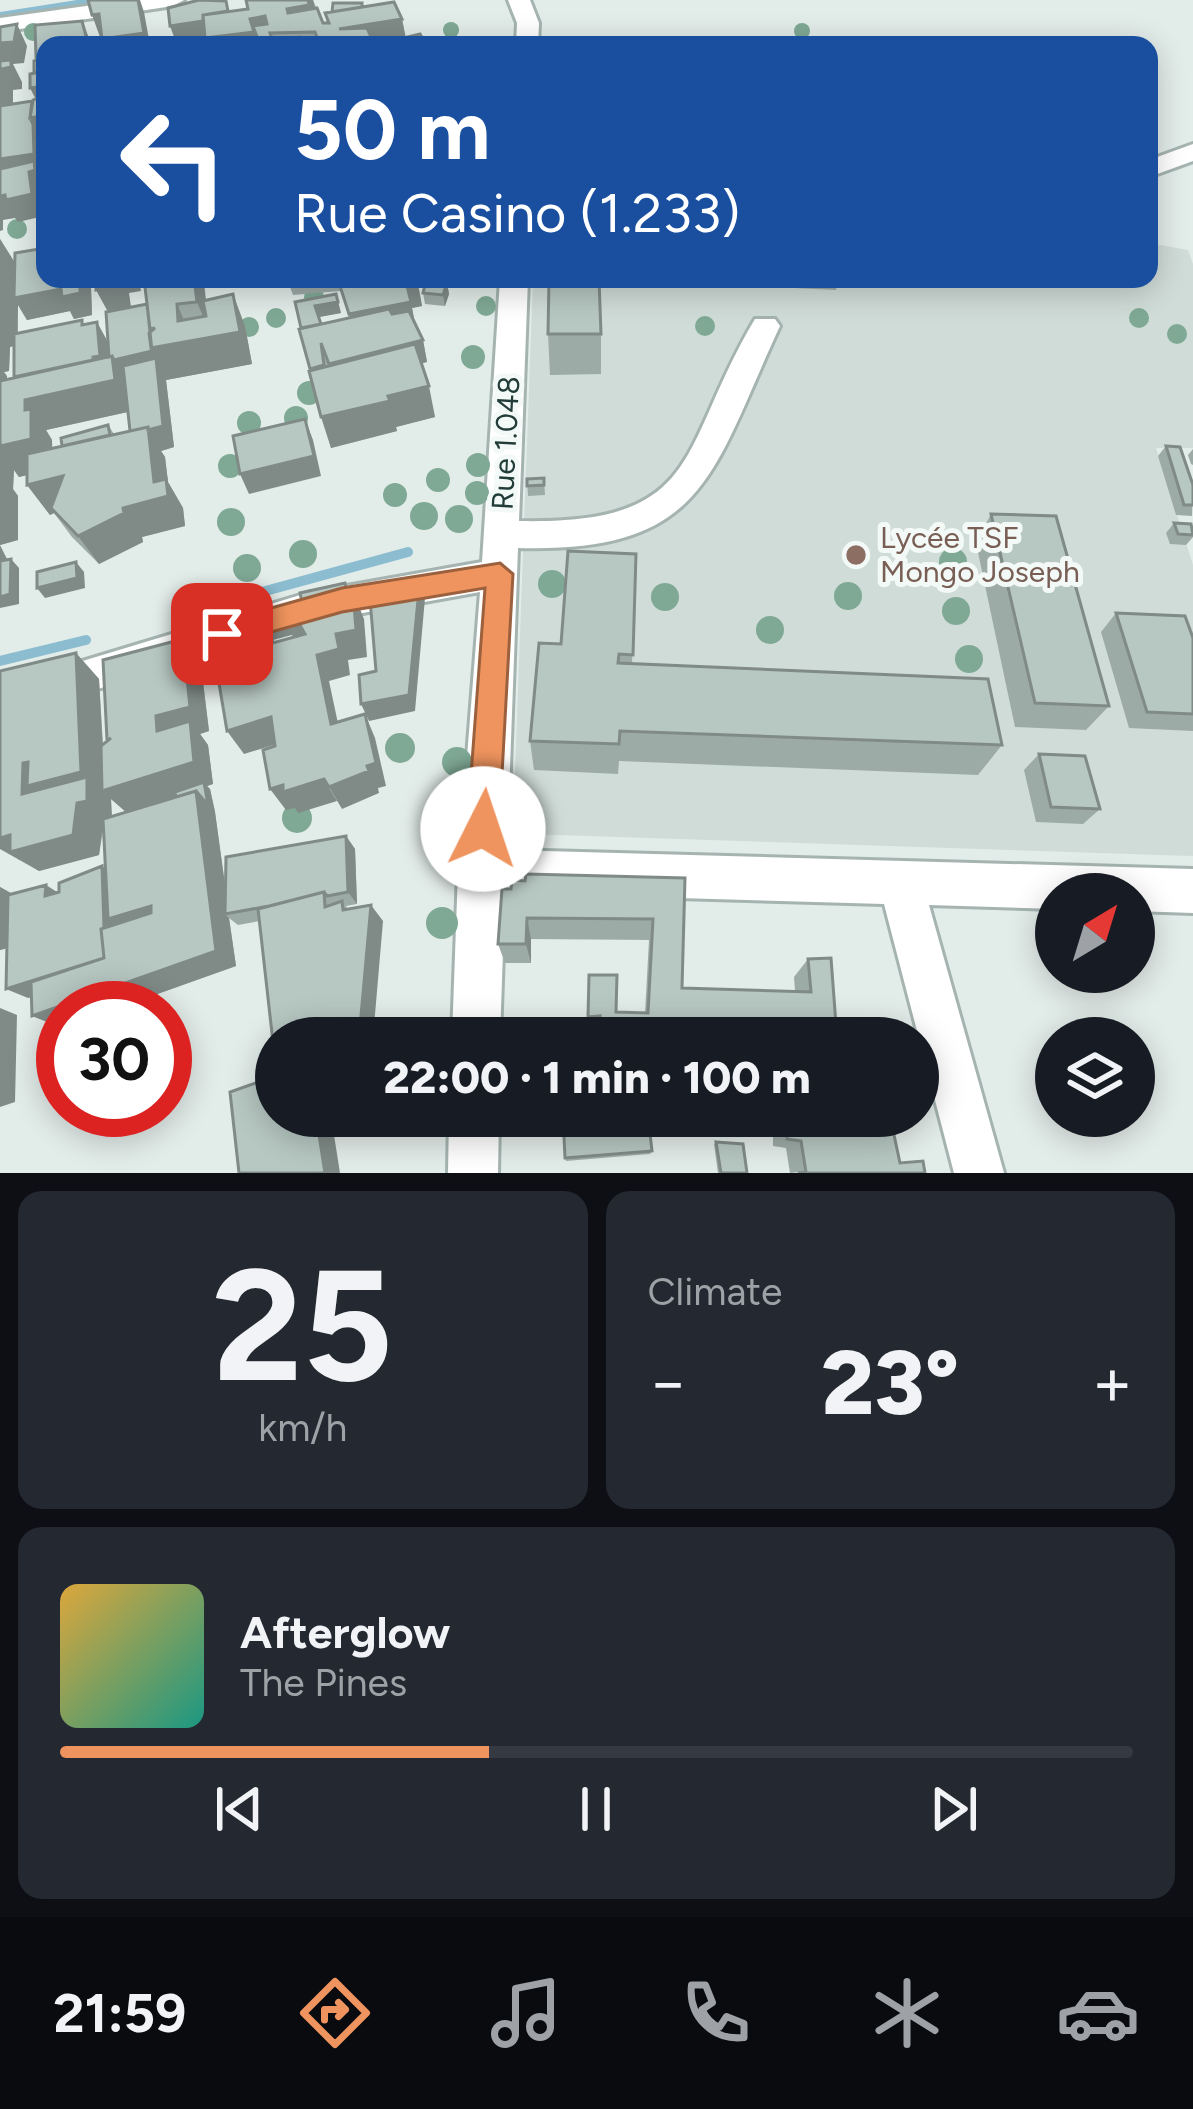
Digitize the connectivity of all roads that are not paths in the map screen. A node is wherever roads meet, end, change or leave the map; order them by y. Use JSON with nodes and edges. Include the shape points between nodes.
{"nodes":[{"id":1,"x":173,"y":0,"type":"edge"},
{"id":2,"x":519,"y":0,"type":"edge"},
{"id":3,"x":0,"y":25,"type":"edge"},
{"id":4,"x":528,"y":36,"type":"edge"},
{"id":5,"x":1193,"y":152,"type":"edge"},
{"id":6,"x":1158,"y":166,"type":"edge"},
{"id":7,"x":514,"y":288,"type":"edge"},
{"id":8,"x":765,"y":326,"type":"dead end"},
{"id":9,"x":501,"y":554,"type":"junction"},
{"id":10,"x":0,"y":703,"type":"edge"},
{"id":11,"x":480,"y":871,"type":"junction"},
{"id":12,"x":900,"y":880,"type":"junction"},
{"id":13,"x":1193,"y":891,"type":"edge"},
{"id":14,"x":477,"y":1017,"type":"edge"},
{"id":15,"x":473,"y":1137,"type":"edge"},
{"id":16,"x":472,"y":1173,"type":"edge"},
{"id":17,"x":979,"y":1173,"type":"edge"}],
"edges":[{"from":1,"to":3,"type":"street"},
{"from":2,"to":4,"type":"street"},
{"from":5,"to":6,"type":"street"},
{"from":7,"to":9,"type":"street","name":"Rue 1.048"},
{"from":8,"to":9,"type":"street","via":[[681,492],[645,520]]},
{"from":9,"to":10,"type":"street"},
{"from":9,"to":11,"type":"street","name":"Rue 1.048"},
{"from":11,"to":12,"type":"street"},
{"from":11,"to":14,"type":"street","name":"Rue 1.048"},
{"from":12,"to":13,"type":"street"},
{"from":12,"to":17,"type":"street"},
{"from":15,"to":16,"type":"street"}]}
